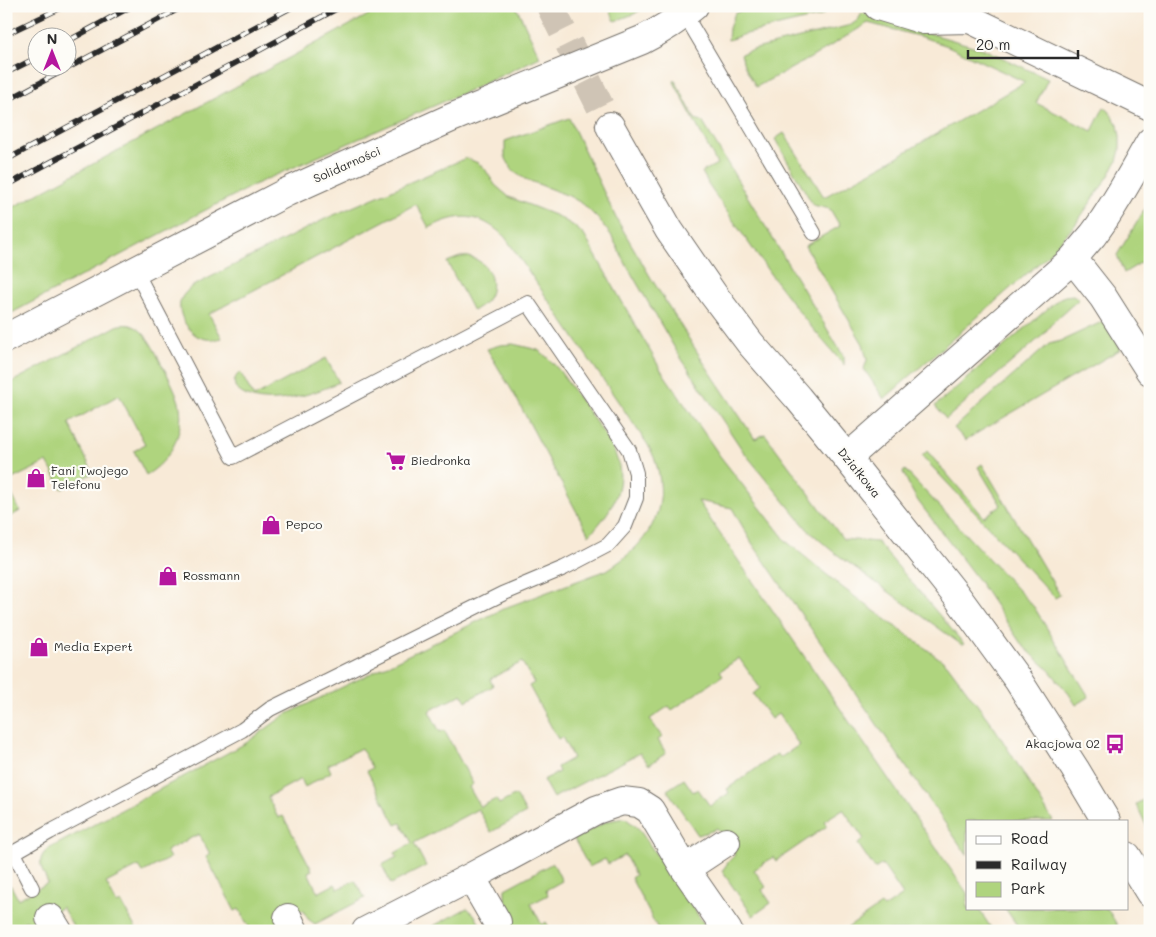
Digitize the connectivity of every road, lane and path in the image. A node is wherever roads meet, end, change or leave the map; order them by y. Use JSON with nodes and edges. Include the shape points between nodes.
{"nodes":[{"id":1,"x":878,"y":6,"type":"edge"},
{"id":2,"x":689,"y":10,"type":"edge"},
{"id":3,"x":961,"y":13,"type":"edge"},
{"id":4,"x":1150,"y":106,"type":"edge"},
{"id":5,"x":610,"y":126,"type":"tunnel mouth"},
{"id":6,"x":1150,"y":142,"type":"edge"},
{"id":7,"x":814,"y":233,"type":"dead end"},
{"id":8,"x":1073,"y":259,"type":"junction"},
{"id":9,"x":135,"y":270,"type":"junction"},
{"id":10,"x":6,"y":338,"type":"edge"},
{"id":11,"x":1150,"y":371,"type":"edge"},
{"id":12,"x":847,"y":458,"type":"junction"},
{"id":13,"x":1105,"y":820,"type":"edge"},
{"id":14,"x":726,"y":842,"type":"dead end"},
{"id":15,"x":10,"y":855,"type":"edge"},
{"id":16,"x":1128,"y":858,"type":"edge"},
{"id":17,"x":685,"y":868,"type":"junction"},
{"id":18,"x":471,"y":877,"type":"junction"},
{"id":19,"x":32,"y":888,"type":"dead end"},
{"id":20,"x":1150,"y":893,"type":"edge"},
{"id":21,"x":497,"y":922,"type":"dead end"},
{"id":22,"x":366,"y":931,"type":"edge"},
{"id":23,"x":728,"y":931,"type":"edge"}],
"edges":[{"from":1,"to":3,"type":"street","via":[[924,20]]},
{"from":2,"to":7,"type":"lane"},
{"from":2,"to":9,"type":"street","name":"Solidarności","via":[[665,29],[642,40],[451,118],[287,192]]},
{"from":3,"to":4,"type":"street"},
{"from":5,"to":12,"type":"street","name":"Działkowa","via":[[670,230],[714,294],[750,343]]},
{"from":6,"to":8,"type":"street","via":[[1108,213]]},
{"from":8,"to":11,"type":"street","via":[[1103,297]]},
{"from":8,"to":12,"type":"street"},
{"from":9,"to":10,"type":"street","name":"Solidarności"},
{"from":9,"to":15,"type":"lane","via":[[233,458],[528,303],[629,450],[636,473],[636,498],[625,526],[608,545],[270,709],[242,730]]},
{"from":12,"to":13,"type":"street","name":"Działkowa","via":[[956,595],[1018,680]]},
{"from":14,"to":17,"type":"street"},
{"from":15,"to":19,"type":"lane"},
{"from":16,"to":20,"type":"street"},
{"from":17,"to":18,"type":"street","via":[[650,810],[639,803],[622,801],[596,810]]},
{"from":17,"to":23,"type":"street"},
{"from":18,"to":21,"type":"street"},
{"from":18,"to":22,"type":"street"}]}
